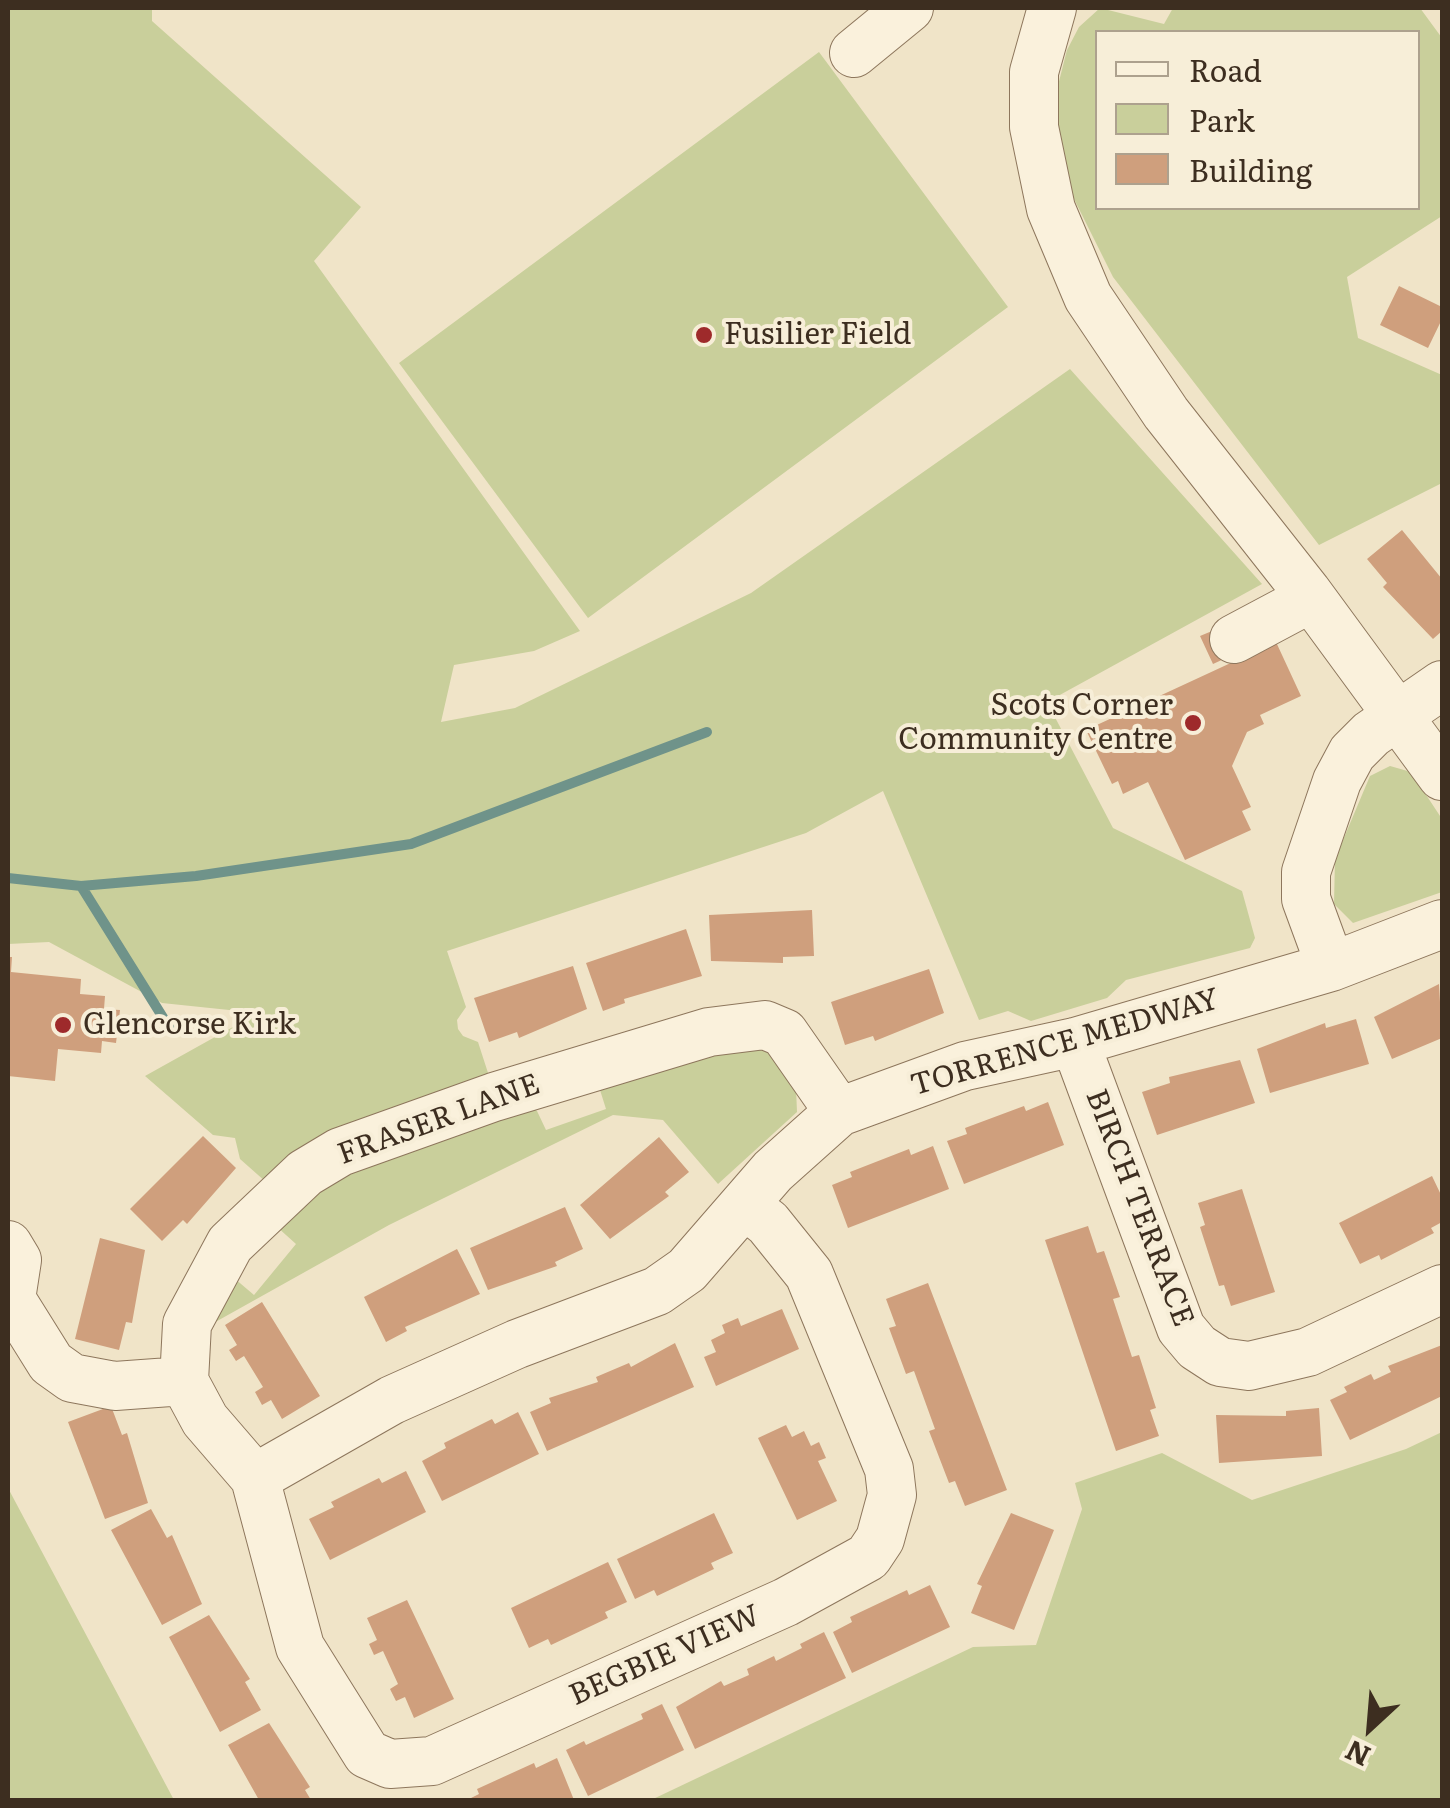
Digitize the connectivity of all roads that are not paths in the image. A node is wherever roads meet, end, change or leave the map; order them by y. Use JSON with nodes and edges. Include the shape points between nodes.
{"nodes":[{"id":1,"x":909,"y":8,"type":"edge"},
{"id":2,"x":1052,"y":8,"type":"edge"},
{"id":3,"x":854,"y":53,"type":"dead end"},
{"id":4,"x":1312,"y":598,"type":"junction"},
{"id":5,"x":1234,"y":639,"type":"dead end"},
{"id":6,"x":1442,"y":685,"type":"edge"},
{"id":7,"x":1396,"y":715,"type":"junction"},
{"id":8,"x":1442,"y":776,"type":"edge"},
{"id":9,"x":1442,"y":924,"type":"edge"},
{"id":10,"x":1331,"y":968,"type":"junction"},
{"id":11,"x":1075,"y":1042,"type":"junction"},
{"id":12,"x":839,"y":1112,"type":"junction"},
{"id":13,"x":745,"y":1204,"type":"junction"},
{"id":14,"x":8,"y":1245,"type":"edge"},
{"id":15,"x":1442,"y":1289,"type":"edge"},
{"id":16,"x":184,"y":1380,"type":"junction"},
{"id":17,"x":255,"y":1478,"type":"junction"}],
"edges":[{"from":1,"to":3,"type":"street"},
{"from":2,"to":4,"type":"street","via":[[1034,72],[1034,126],[1051,209],[1088,297],[1166,413]]},
{"from":4,"to":5,"type":"street"},
{"from":4,"to":7,"type":"street"},
{"from":6,"to":7,"type":"street"},
{"from":7,"to":8,"type":"street"},
{"from":7,"to":10,"type":"street","via":[[1352,753],[1312,847],[1306,899]]},
{"from":9,"to":10,"type":"street","name":"TORRENCE MEDWAY"},
{"from":10,"to":11,"type":"street","name":"TORRENCE MEDWAY"},
{"from":11,"to":12,"type":"street","name":"TORRENCE MEDWAY","via":[[965,1066]]},
{"from":11,"to":15,"type":"street","name":"BIRCH TERRACE","via":[[1182,1328],[1197,1347],[1220,1362],[1249,1366],[1308,1352]]},
{"from":12,"to":13,"type":"street","name":"TORRENCE MEDWAY"},
{"from":12,"to":16,"type":"street","name":"FRASER LANE","via":[[784,1033],[765,1025],[710,1032],[340,1152],[305,1173],[230,1244],[187,1324]]},
{"from":13,"to":17,"type":"street","name":"TORRENCE MEDWAY","via":[[687,1270],[657,1291],[392,1400]]},
{"from":13,"to":17,"type":"street","name":"BEGBIE VIEW","via":[[808,1274],[889,1470],[892,1495],[888,1520],[868,1556],[786,1602],[432,1761],[390,1764],[366,1754],[353,1739],[300,1647]]},
{"from":14,"to":16,"type":"street","via":[[17,1260],[11,1299],[51,1362],[72,1378],[115,1386]]},
{"from":16,"to":17,"type":"street","via":[[205,1420]]}]}
